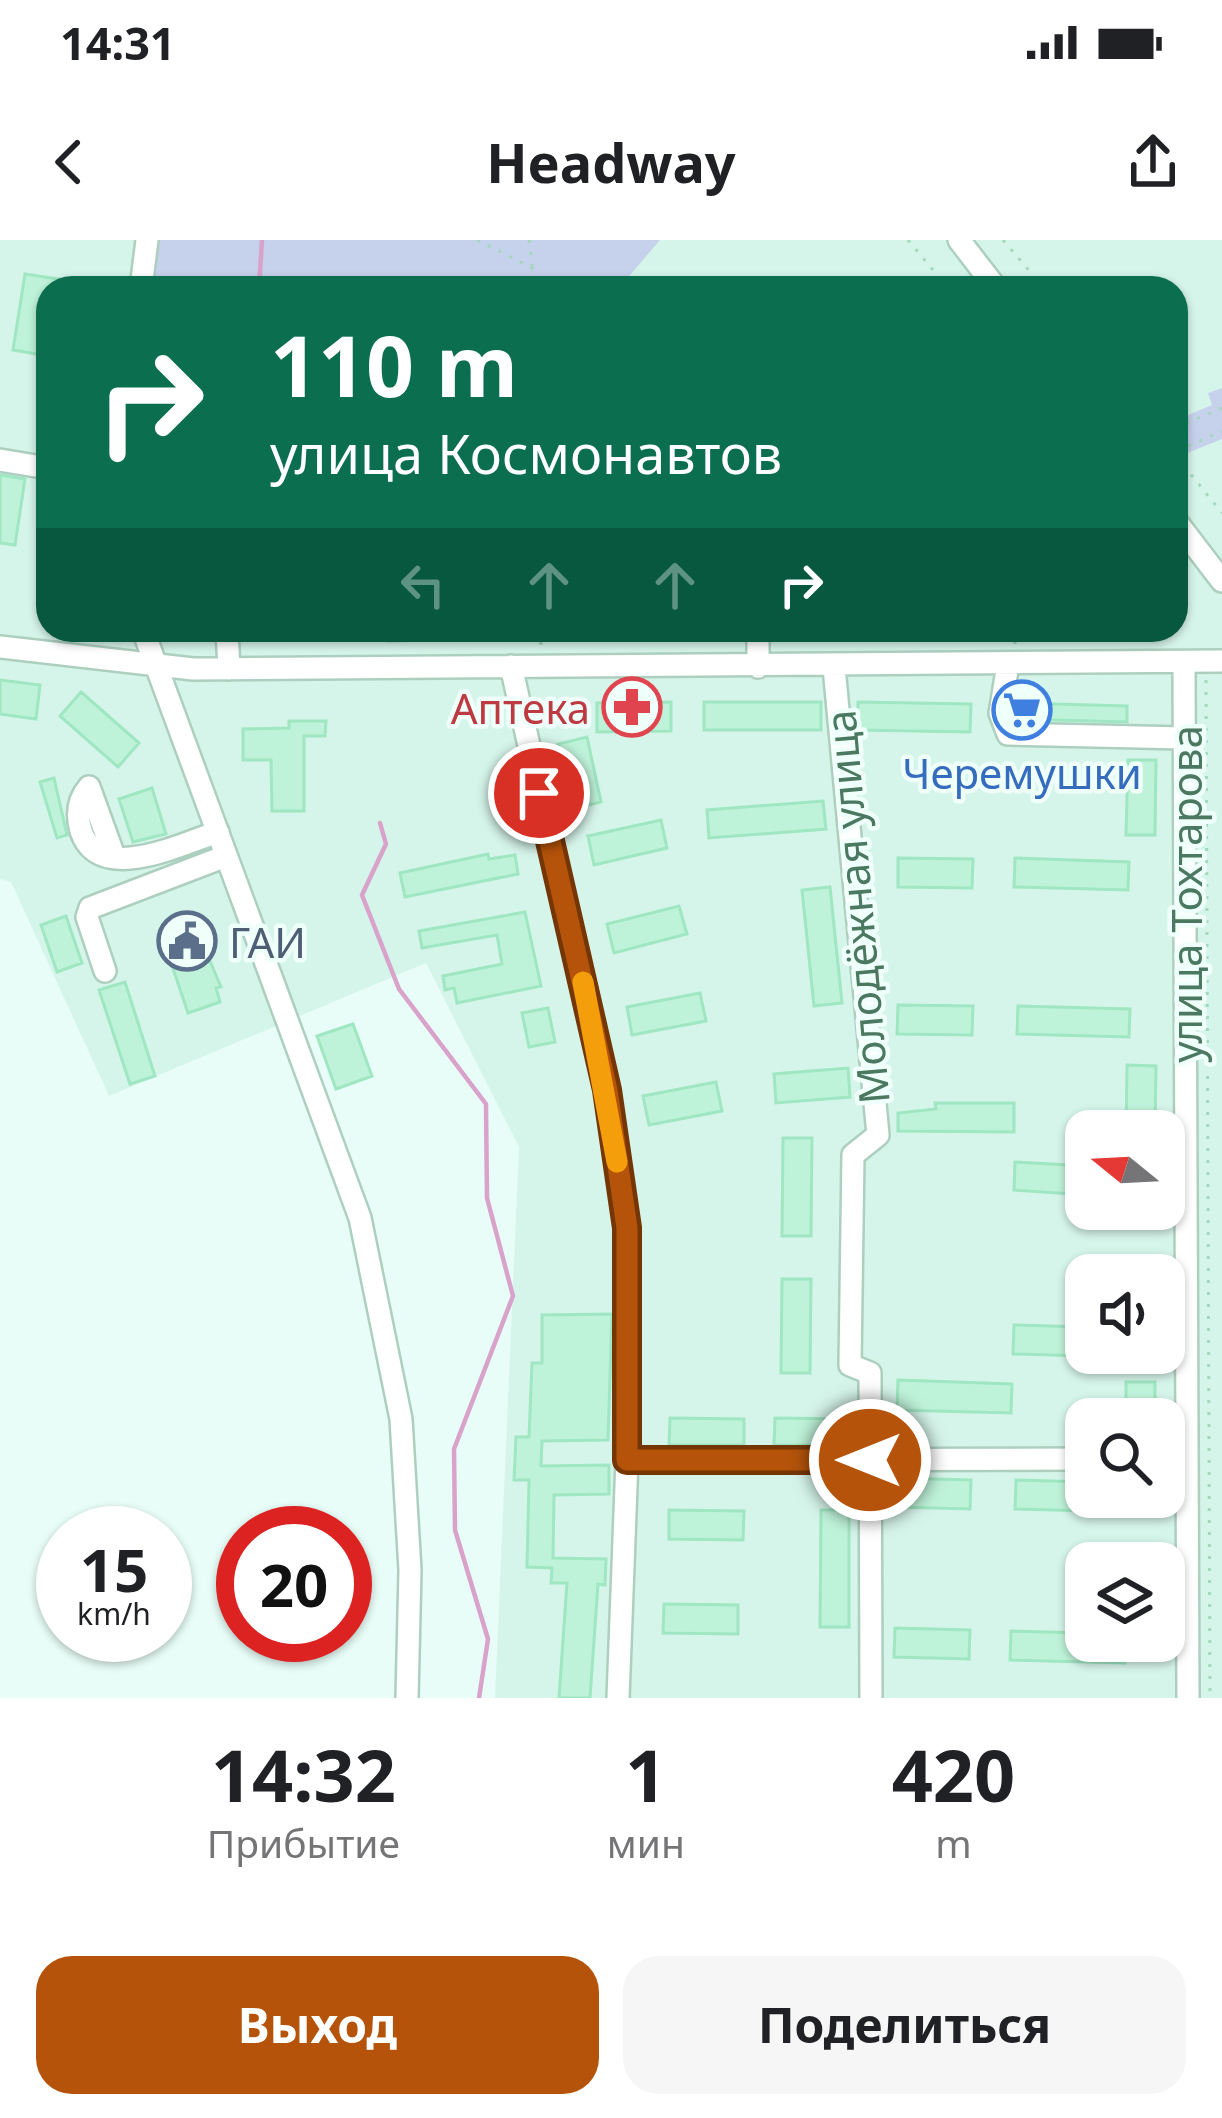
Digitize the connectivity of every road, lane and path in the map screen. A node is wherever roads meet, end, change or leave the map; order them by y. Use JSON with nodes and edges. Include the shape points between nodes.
{"nodes":[{"id":1,"x":147,"y":240,"type":"edge"},
{"id":2,"x":477,"y":240,"type":"edge"},
{"id":3,"x":529,"y":240,"type":"edge"},
{"id":4,"x":908,"y":240,"type":"edge"},
{"id":5,"x":959,"y":240,"type":"edge"},
{"id":6,"x":1003,"y":240,"type":"edge"},
{"id":7,"x":534,"y":268,"type":"junction"},
{"id":8,"x":142,"y":276,"type":"edge"},
{"id":9,"x":535,"y":276,"type":"edge"},
{"id":10,"x":938,"y":276,"type":"edge"},
{"id":11,"x":987,"y":276,"type":"edge"},
{"id":12,"x":1034,"y":276,"type":"edge"},
{"id":13,"x":1222,"y":408,"type":"edge"},
{"id":14,"x":1188,"y":423,"type":"edge"},
{"id":15,"x":1222,"y":431,"type":"edge"},
{"id":16,"x":1188,"y":445,"type":"edge"},
{"id":17,"x":0,"y":460,"type":"edge"},
{"id":18,"x":36,"y":466,"type":"edge"},
{"id":19,"x":1188,"y":471,"type":"edge"},
{"id":20,"x":1222,"y":513,"type":"edge"},
{"id":21,"x":1188,"y":537,"type":"edge"},
{"id":22,"x":1222,"y":581,"type":"edge"},
{"id":23,"x":148,"y":642,"type":"edge"},
{"id":24,"x":228,"y":642,"type":"edge"},
{"id":25,"x":758,"y":642,"type":"edge"},
{"id":26,"x":0,"y":647,"type":"edge"},
{"id":27,"x":1204,"y":663,"type":"edge"},
{"id":28,"x":1008,"y":664,"type":"junction"},
{"id":29,"x":157,"y":666,"type":"junction"},
{"id":30,"x":511,"y":666,"type":"junction"},
{"id":31,"x":758,"y":667,"type":"junction"},
{"id":32,"x":834,"y":667,"type":"junction"},
{"id":33,"x":229,"y":669,"type":"junction"},
{"id":34,"x":1184,"y":738,"type":"junction"},
{"id":35,"x":218,"y":832,"type":"junction"},
{"id":36,"x":114,"y":856,"type":"dead end"},
{"id":37,"x":226,"y":856,"type":"junction"},
{"id":38,"x":105,"y":971,"type":"dead end"},
{"id":39,"x":1176,"y":1398,"type":"edge"},
{"id":40,"x":1065,"y":1459,"type":"edge"},
{"id":41,"x":627,"y":1460,"type":"junction"},
{"id":42,"x":870,"y":1460,"type":"junction"},
{"id":43,"x":1178,"y":1518,"type":"edge"},
{"id":44,"x":406,"y":1698,"type":"edge"},
{"id":45,"x":618,"y":1698,"type":"edge"},
{"id":46,"x":871,"y":1698,"type":"edge"},
{"id":47,"x":1188,"y":1698,"type":"edge"},
{"id":48,"x":1210,"y":1698,"type":"edge"}],
"edges":[{"from":1,"to":8,"type":"street"},
{"from":2,"to":7,"type":"path"},
{"from":3,"to":7,"type":"path"},
{"from":4,"to":10,"type":"path"},
{"from":5,"to":11,"type":"street"},
{"from":6,"to":12,"type":"path"},
{"from":7,"to":9,"type":"path"},
{"from":13,"to":14,"type":"path"},
{"from":15,"to":16,"type":"path"},
{"from":17,"to":18,"type":"street"},
{"from":19,"to":20,"type":"path"},
{"from":21,"to":22,"type":"street"},
{"from":23,"to":29,"type":"street"},
{"from":24,"to":33,"type":"street"},
{"from":25,"to":31,"type":"street"},
{"from":26,"to":29,"type":"street"},
{"from":27,"to":28,"type":"street"},
{"from":27,"to":34,"type":"street","name":"улица Тохтарова"},
{"from":27,"to":48,"type":"path"},
{"from":28,"to":32,"type":"street"},
{"from":28,"to":34,"type":"street","via":[[1000,713],[1008,734]]},
{"from":29,"to":33,"type":"street"},
{"from":29,"to":35,"type":"street"},
{"from":30,"to":31,"type":"street"},
{"from":30,"to":33,"type":"street"},
{"from":30,"to":41,"type":"street","via":[[607,1090],[627,1228]]},
{"from":31,"to":32,"type":"street"},
{"from":32,"to":42,"type":"street","name":"Молодёжная улица","via":[[878,1135],[853,1155],[850,1365],[870,1373]]},
{"from":34,"to":39,"type":"street","name":"улица Тохтарова"},
{"from":35,"to":36,"type":"street","via":[[131,860]]},
{"from":35,"to":37,"type":"street"},
{"from":37,"to":38,"type":"street","via":[[90,908]]},
{"from":37,"to":44,"type":"street","via":[[364,1240],[401,1419],[410,1570]]},
{"from":40,"to":42,"type":"street"},
{"from":41,"to":42,"type":"street"},
{"from":41,"to":45,"type":"street"},
{"from":42,"to":46,"type":"street","name":"Молодёжная улица"},
{"from":43,"to":47,"type":"street","name":"улица Тохтарова"}]}
